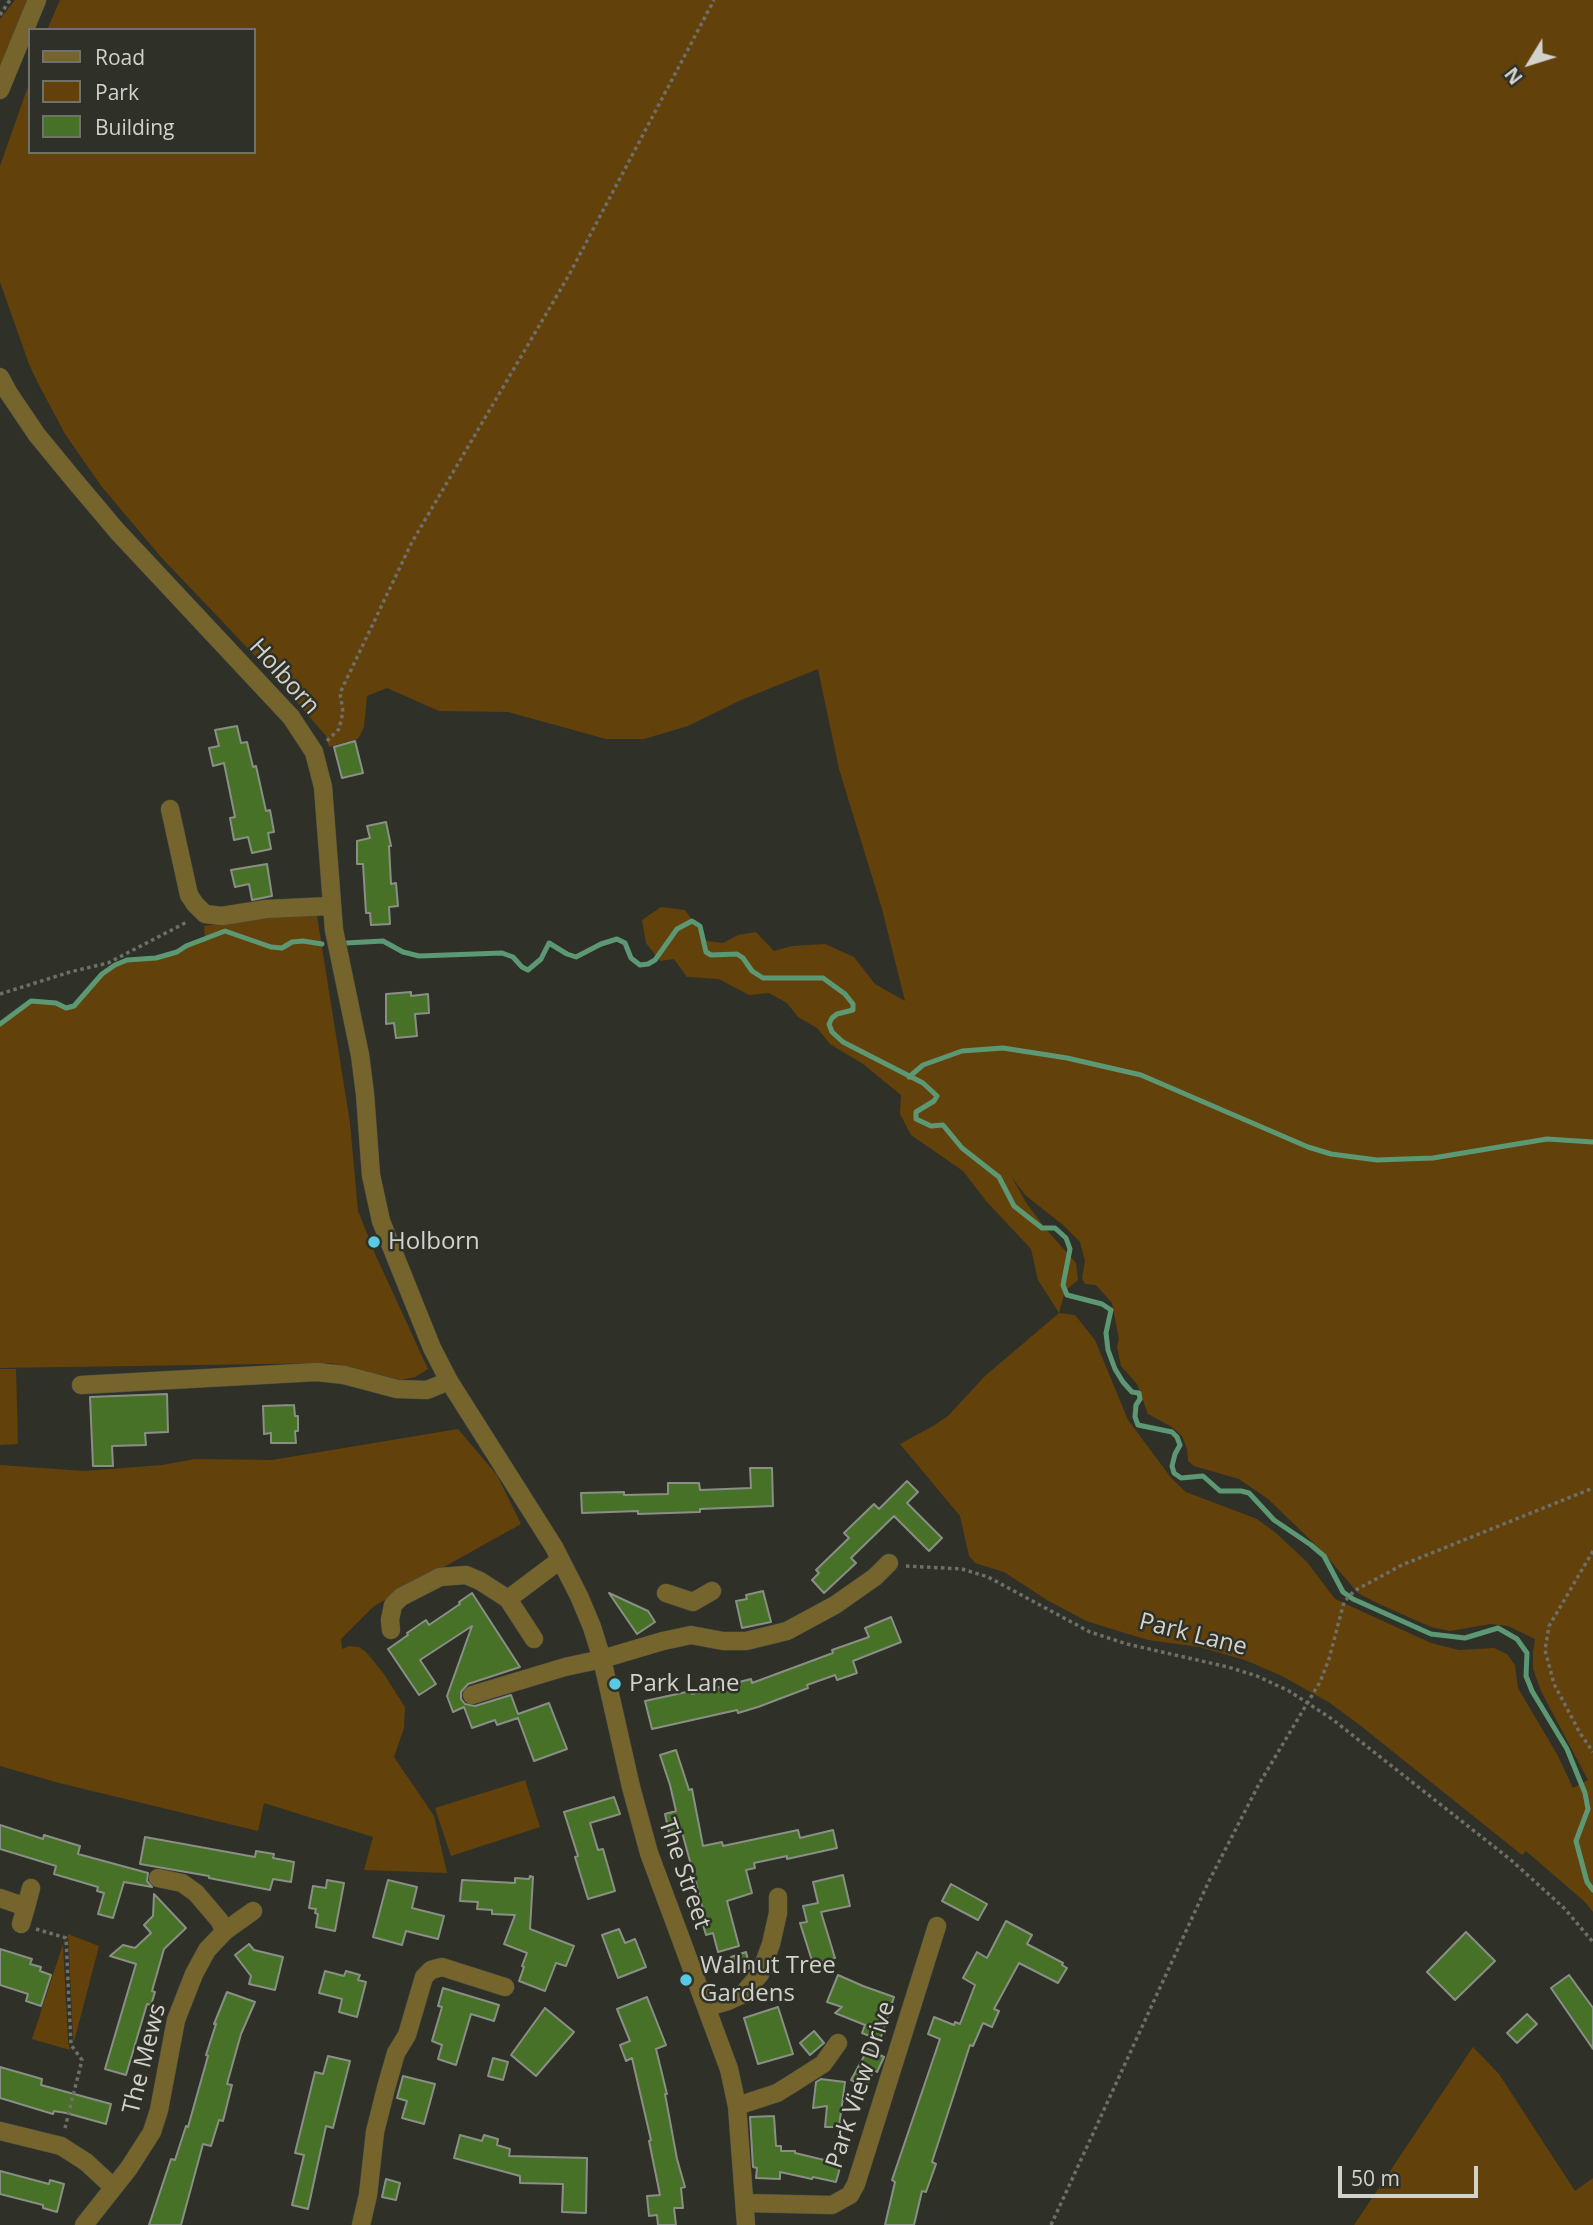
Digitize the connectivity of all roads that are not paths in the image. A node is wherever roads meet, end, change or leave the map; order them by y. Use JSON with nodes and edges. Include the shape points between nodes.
{"nodes":[{"id":1,"x":37,"y":0,"type":"edge"},
{"id":2,"x":0,"y":90,"type":"edge"},
{"id":3,"x":0,"y":377,"type":"edge"},
{"id":4,"x":170,"y":810,"type":"dead end"},
{"id":5,"x":331,"y":906,"type":"junction"},
{"id":6,"x":449,"y":1381,"type":"junction"},
{"id":7,"x":81,"y":1384,"type":"dead end"},
{"id":8,"x":560,"y":1560,"type":"junction"},
{"id":9,"x":889,"y":1563,"type":"road end"},
{"id":10,"x":712,"y":1591,"type":"dead end"},
{"id":11,"x":666,"y":1593,"type":"dead end"},
{"id":12,"x":508,"y":1599,"type":"junction"},
{"id":13,"x":693,"y":1602,"type":"junction"},
{"id":14,"x":391,"y":1630,"type":"dead end"},
{"id":15,"x":691,"y":1635,"type":"junction"},
{"id":16,"x":534,"y":1639,"type":"dead end"},
{"id":17,"x":602,"y":1659,"type":"junction"},
{"id":18,"x":471,"y":1695,"type":"dead end"},
{"id":19,"x":158,"y":1878,"type":"dead end"},
{"id":20,"x":32,"y":1888,"type":"dead end"},
{"id":21,"x":778,"y":1897,"type":"dead end"},
{"id":22,"x":0,"y":1898,"type":"edge"},
{"id":23,"x":253,"y":1911,"type":"dead end"},
{"id":24,"x":937,"y":1926,"type":"dead end"},
{"id":25,"x":225,"y":1931,"type":"junction"},
{"id":26,"x":505,"y":1987,"type":"dead end"},
{"id":27,"x":707,"y":2007,"type":"junction"},
{"id":28,"x":838,"y":2043,"type":"dead end"},
{"id":29,"x":737,"y":2106,"type":"junction"},
{"id":30,"x":0,"y":2130,"type":"edge"},
{"id":31,"x":113,"y":2187,"type":"junction"},
{"id":32,"x":745,"y":2203,"type":"junction"},
{"id":33,"x":85,"y":2225,"type":"edge"},
{"id":34,"x":361,"y":2225,"type":"edge"},
{"id":35,"x":746,"y":2225,"type":"edge"}],
"edges":[{"from":1,"to":2,"type":"street"},
{"from":3,"to":5,"type":"street","name":"Holborn","via":[[37,435],[74,480],[291,717],[314,752],[323,787]]},
{"from":4,"to":5,"type":"street","via":[[189,895],[205,914]]},
{"from":5,"to":6,"type":"street","name":"Holborn","via":[[360,1055],[371,1175],[381,1221]]},
{"from":6,"to":7,"type":"street","via":[[427,1390],[397,1389],[317,1372]]},
{"from":6,"to":8,"type":"street","name":"Holborn"},
{"from":8,"to":12,"type":"street"},
{"from":8,"to":17,"type":"street","name":"Holborn"},
{"from":9,"to":15,"type":"street","via":[[835,1605],[787,1631],[746,1641]]},
{"from":10,"to":13,"type":"street"},
{"from":11,"to":13,"type":"street"},
{"from":12,"to":14,"type":"street","via":[[466,1575],[440,1577],[393,1605]]},
{"from":12,"to":16,"type":"street"},
{"from":13,"to":15,"type":"street"},
{"from":15,"to":17,"type":"street"},
{"from":17,"to":18,"type":"street"},
{"from":17,"to":27,"type":"street","name":"The Street","via":[[649,1853]]},
{"from":19,"to":25,"type":"street","via":[[189,1887]]},
{"from":20,"to":22,"type":"street","via":[[24,1915]]},
{"from":21,"to":27,"type":"street","via":[[776,1921],[760,1974],[743,1994]]},
{"from":23,"to":25,"type":"street","name":"The Mews"},
{"from":24,"to":32,"type":"street","name":"Park View Drive","via":[[850,2195],[832,2205]]},
{"from":25,"to":31,"type":"street","name":"The Mews","via":[[194,1974],[177,2021],[152,2132]]},
{"from":26,"to":34,"type":"street","via":[[450,1968],[427,1973],[407,2035],[392,2064],[375,2132]]},
{"from":27,"to":29,"type":"street","name":"The Street"},
{"from":28,"to":29,"type":"street","via":[[823,2064],[790,2085]]},
{"from":29,"to":32,"type":"street","name":"The Street"},
{"from":30,"to":31,"type":"street","via":[[61,2146]]},
{"from":31,"to":33,"type":"street","name":"The Mews"},
{"from":32,"to":35,"type":"street","name":"The Street"}]}
